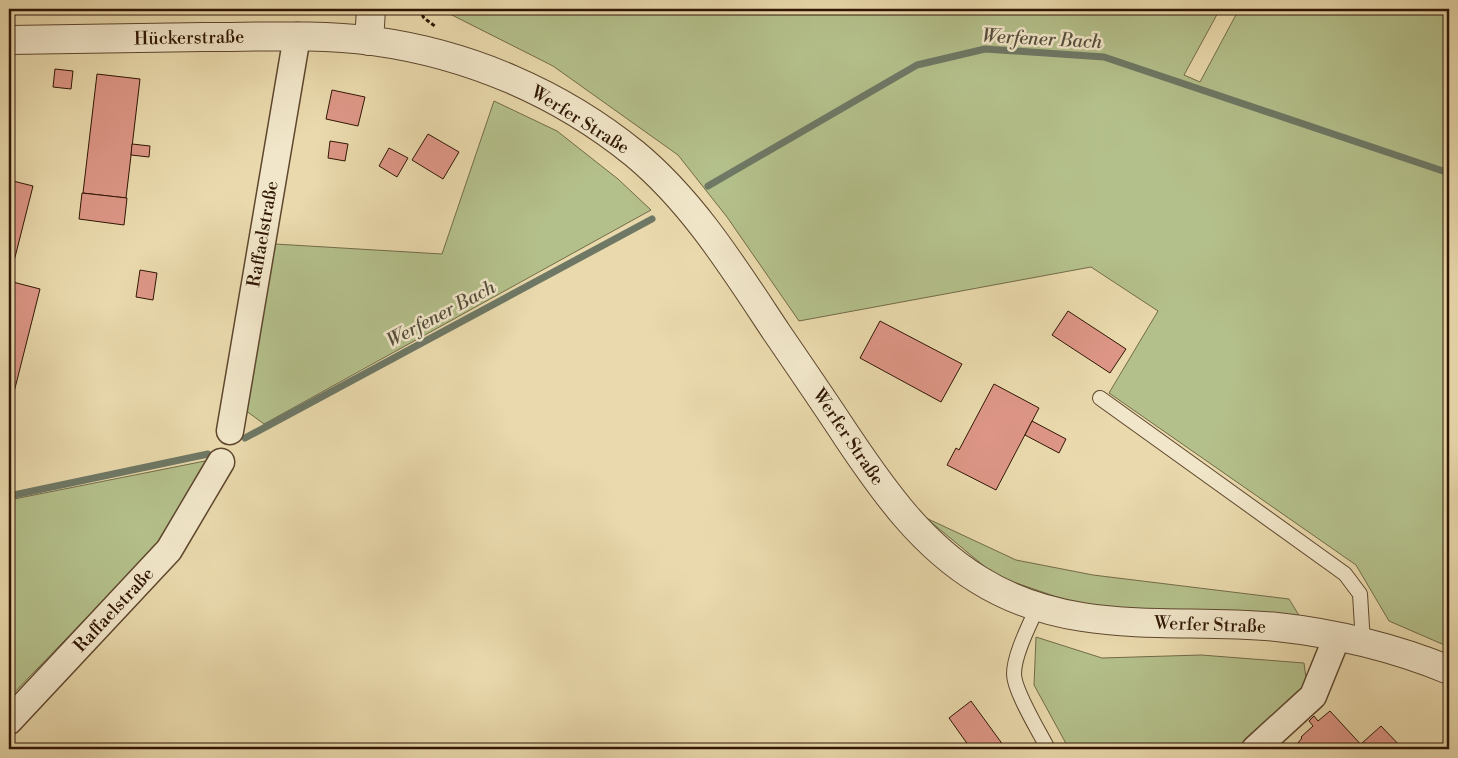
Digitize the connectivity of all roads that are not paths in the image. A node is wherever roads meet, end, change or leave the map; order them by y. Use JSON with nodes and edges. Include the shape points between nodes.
{"nodes":[{"id":1,"x":372,"y":9,"type":"edge"},
{"id":2,"x":297,"y":36,"type":"junction"},
{"id":3,"x":9,"y":40,"type":"edge"},
{"id":4,"x":369,"y":41,"type":"junction"},
{"id":5,"x":1100,"y":398,"type":"dead end"},
{"id":6,"x":230,"y":431,"type":"dead end"},
{"id":7,"x":221,"y":462,"type":"dead end"},
{"id":8,"x":1036,"y":608,"type":"junction"},
{"id":9,"x":1350,"y":640,"type":"junction"},
{"id":10,"x":1449,"y":670,"type":"edge"},
{"id":11,"x":9,"y":721,"type":"edge"},
{"id":12,"x":1048,"y":749,"type":"edge"},
{"id":13,"x":1255,"y":749,"type":"edge"}],
"edges":[{"from":1,"to":4,"type":"street"},
{"from":2,"to":3,"type":"street","name":"Hückerstraße"},
{"from":2,"to":4,"type":"street","name":"Hückerstraße"},
{"from":2,"to":6,"type":"street","name":"Raffaelstraße"},
{"from":4,"to":8,"type":"street","name":"Werfer Straße","via":[[441,54],[537,90],[636,156],[691,212],[732,265],[884,491],[915,529],[949,560],[980,581]]},
{"from":5,"to":9,"type":"lane","via":[[1345,574],[1360,594]]},
{"from":7,"to":11,"type":"street","name":"Raffaelstraße","via":[[170,550]]},
{"from":8,"to":9,"type":"street","name":"Werfer Straße","via":[[1086,620],[1278,627]]},
{"from":8,"to":12,"type":"lane","via":[[1014,675],[1017,688]]},
{"from":9,"to":10,"type":"street","name":"Werfer Straße"},
{"from":9,"to":13,"type":"street","via":[[1313,696]]}]}
